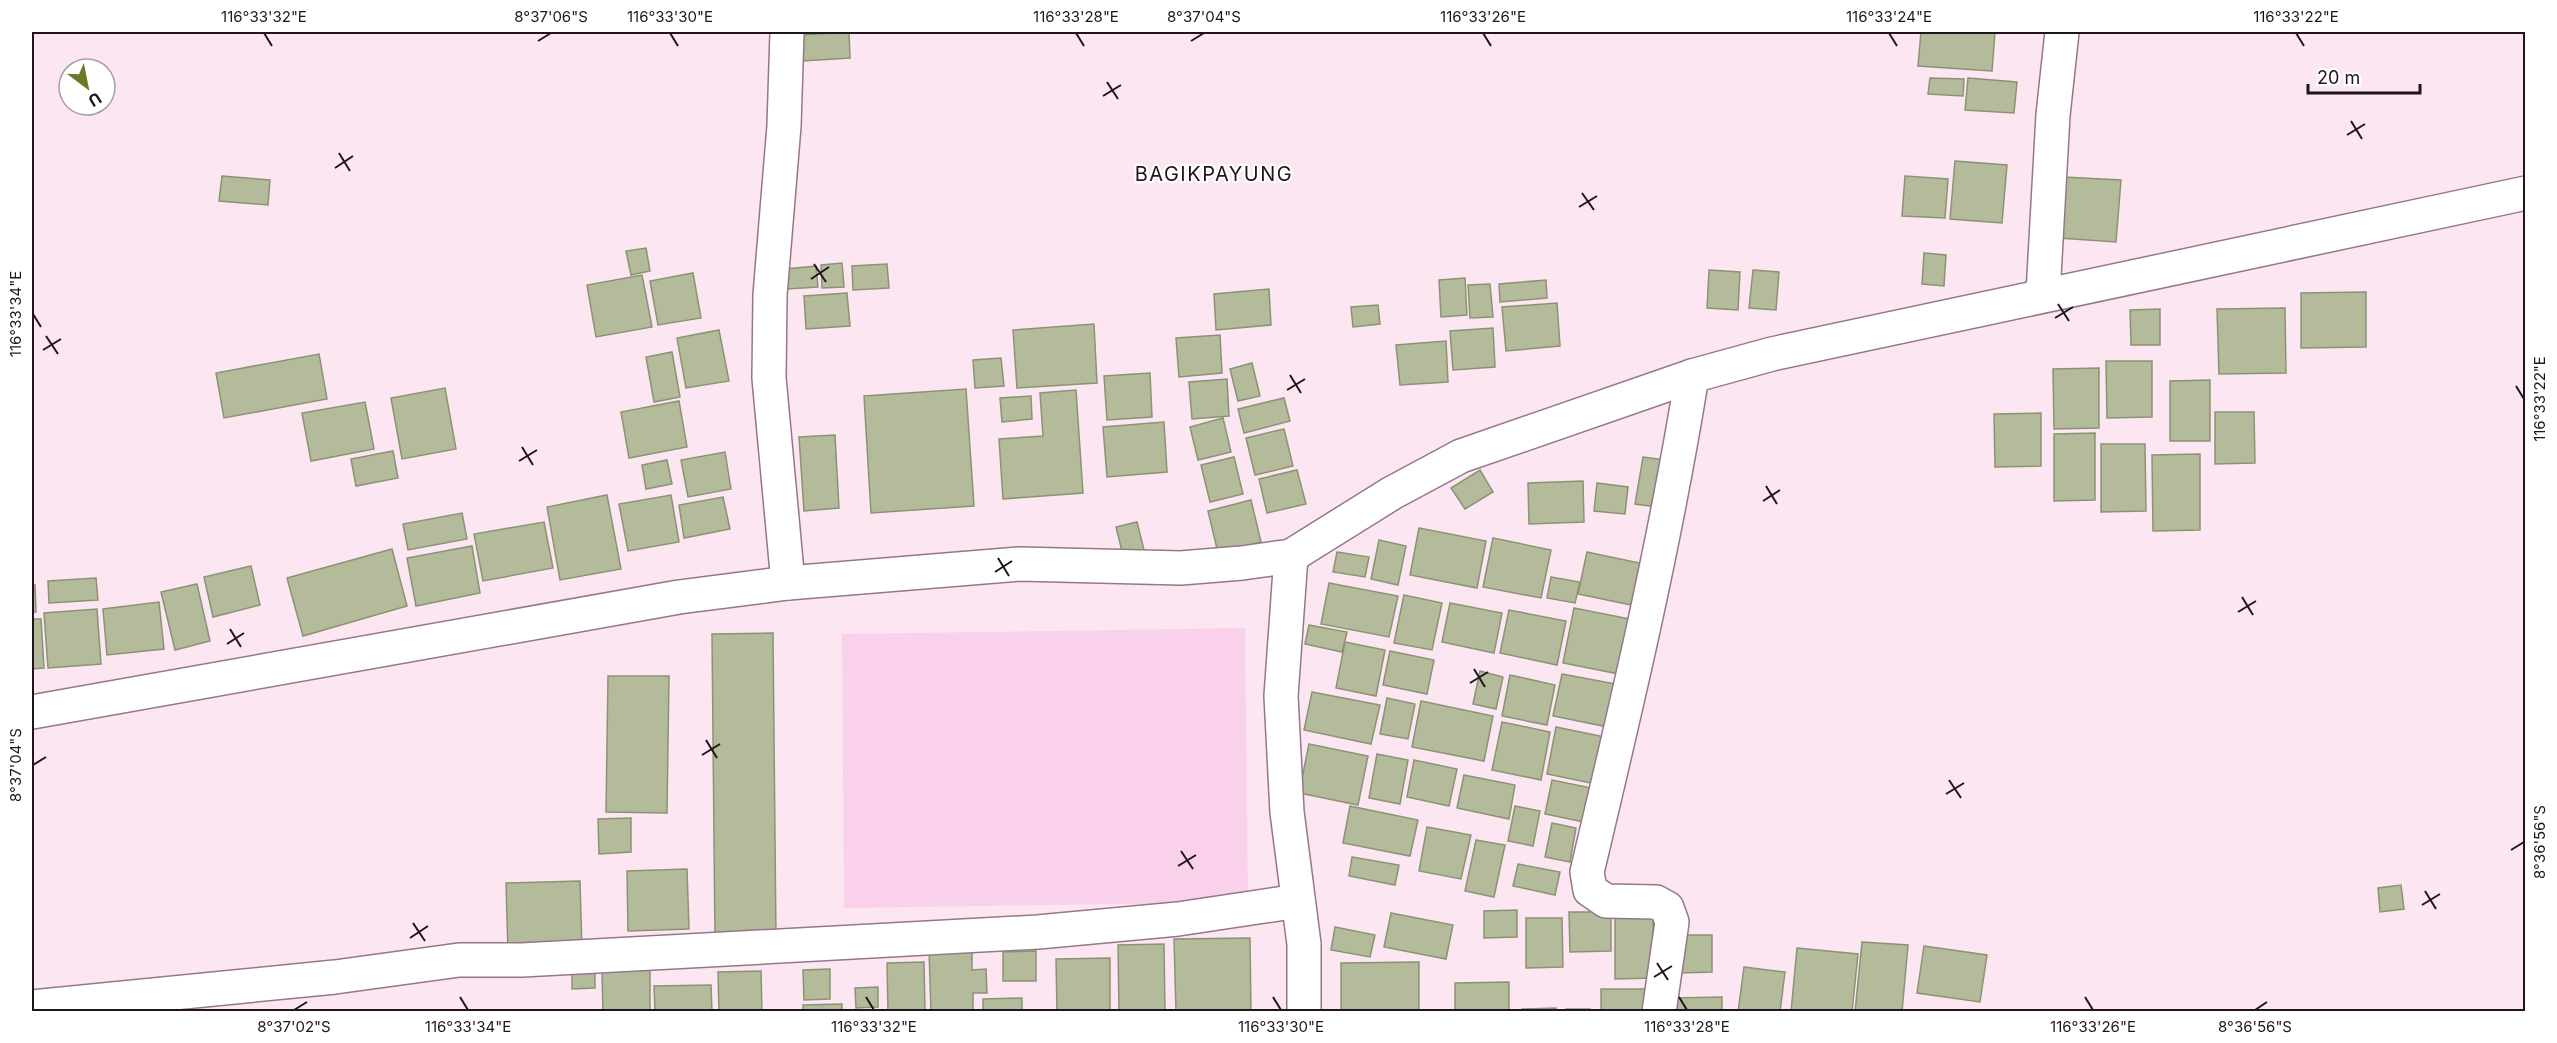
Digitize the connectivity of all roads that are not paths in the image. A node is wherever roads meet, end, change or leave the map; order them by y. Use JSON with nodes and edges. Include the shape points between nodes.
{"nodes":[{"id":1,"x":787,"y":32,"type":"edge"},
{"id":2,"x":2061,"y":32,"type":"edge"},
{"id":3,"x":2526,"y":193,"type":"edge"},
{"id":4,"x":2043,"y":294,"type":"junction"},
{"id":5,"x":1692,"y":376,"type":"junction"},
{"id":6,"x":1291,"y":556,"type":"junction"},
{"id":7,"x":788,"y":583,"type":"junction"},
{"id":8,"x":32,"y":712,"type":"edge"},
{"id":9,"x":1298,"y":901,"type":"junction"},
{"id":10,"x":32,"y":1007,"type":"edge"},
{"id":11,"x":1304,"y":1011,"type":"edge"},
{"id":12,"x":1659,"y":1011,"type":"edge"}],
"edges":[{"from":1,"to":7,"type":"street","via":[[784,126],[770,295],[769,378]]},
{"from":2,"to":4,"type":"street"},
{"from":3,"to":4,"type":"street"},
{"from":4,"to":5,"type":"street","via":[[1772,354]]},
{"from":5,"to":6,"type":"street","via":[[1461,456],[1392,493]]},
{"from":5,"to":12,"type":"street","via":[[1642,642],[1587,872],[1590,890],[1606,901],[1656,902],[1667,908],[1672,922]]},
{"from":6,"to":7,"type":"street","via":[[1181,567],[1019,564]]},
{"from":6,"to":9,"type":"street","via":[[1281,696],[1287,812]]},
{"from":7,"to":8,"type":"street","via":[[679,597]]},
{"from":9,"to":10,"type":"street","via":[[1178,919],[1038,932],[534,960],[459,960],[335,977]]},
{"from":9,"to":11,"type":"street","via":[[1304,944]]}]}
